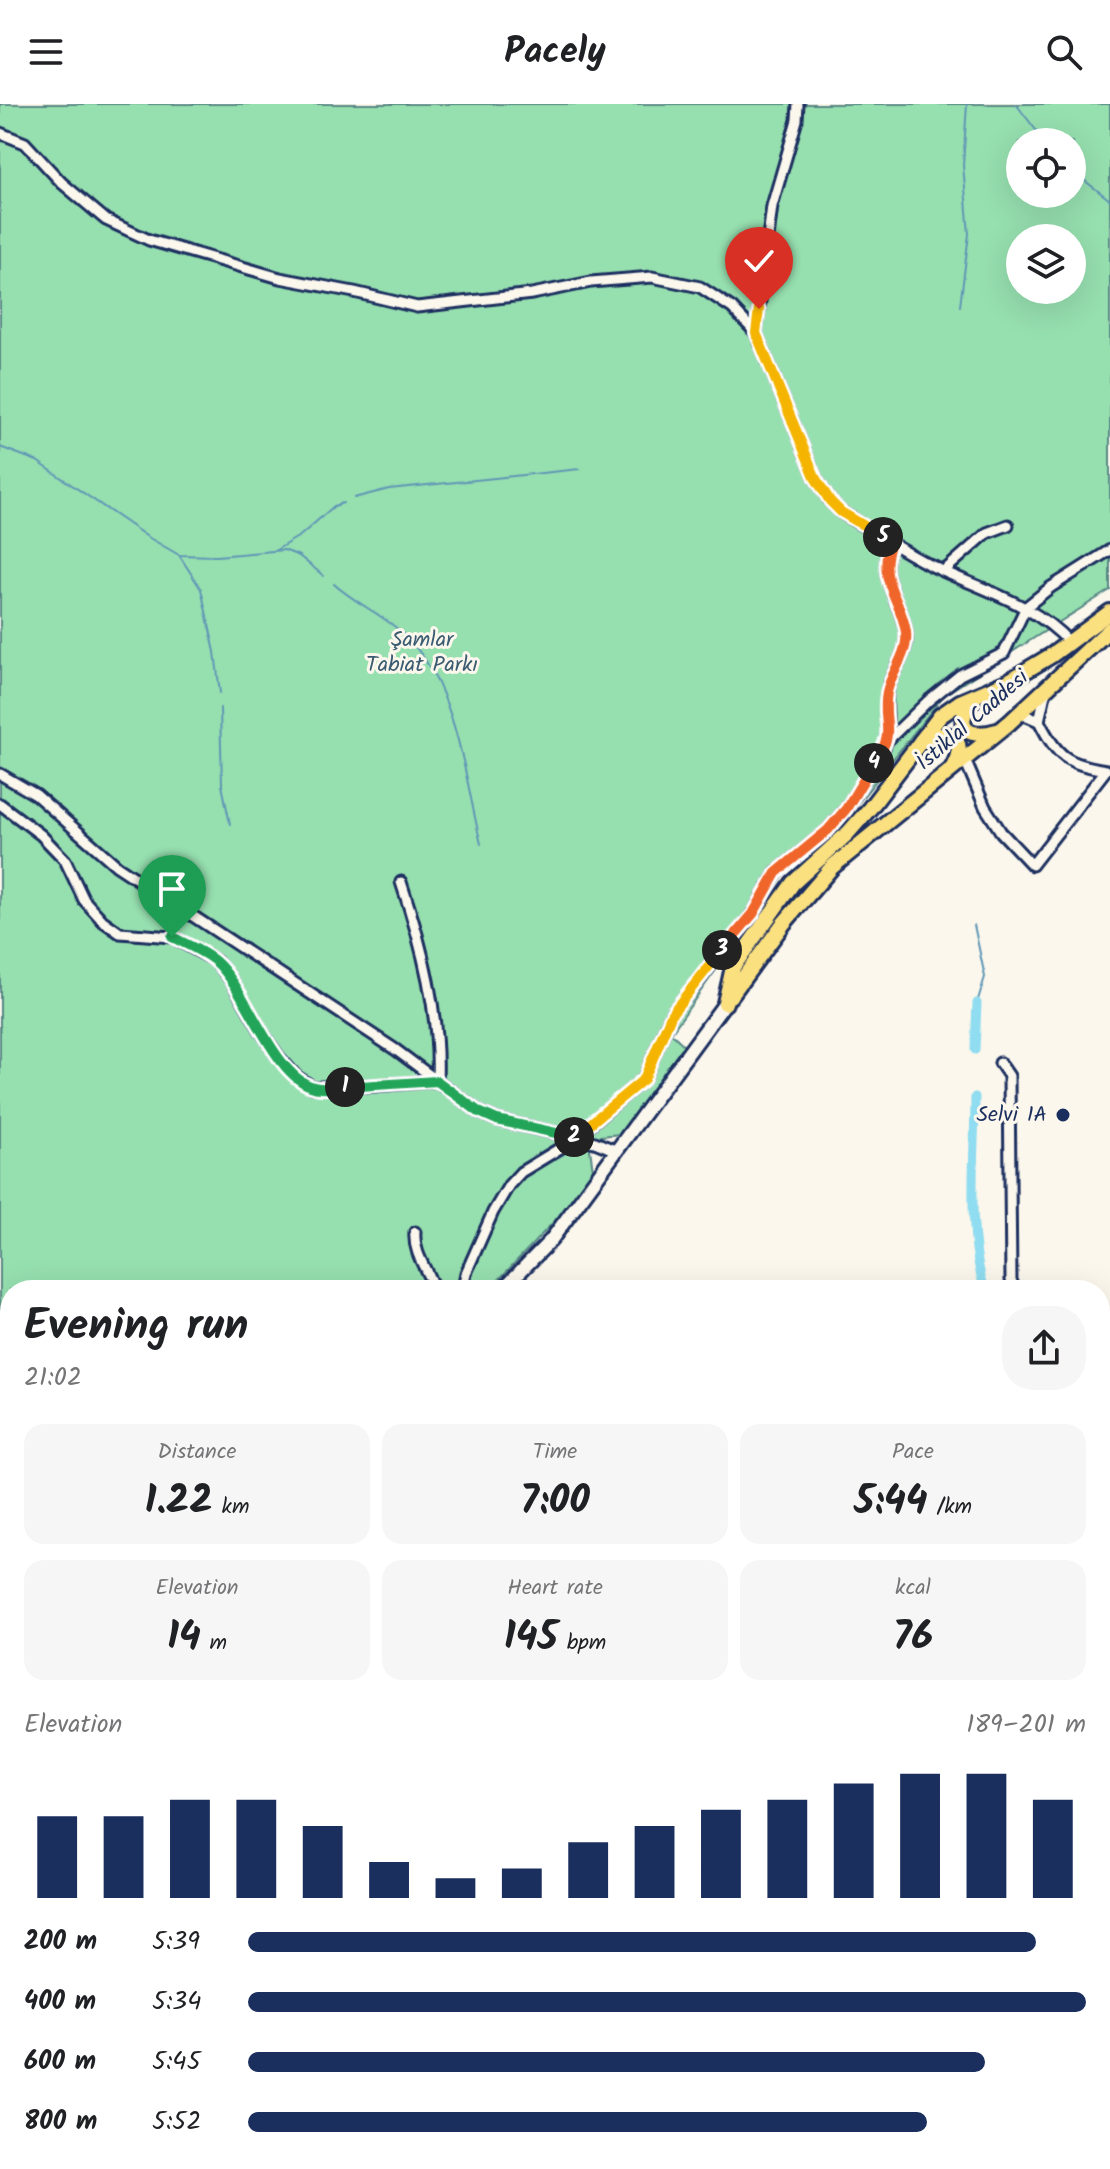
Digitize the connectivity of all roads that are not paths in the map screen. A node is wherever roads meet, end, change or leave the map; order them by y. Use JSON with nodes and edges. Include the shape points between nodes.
{"nodes":[{"id":1,"x":798,"y":104,"type":"edge"},
{"id":2,"x":0,"y":133,"type":"edge"},
{"id":3,"x":756,"y":333,"type":"junction"},
{"id":4,"x":1008,"y":525,"type":"dead end"},
{"id":5,"x":891,"y":543,"type":"junction"},
{"id":6,"x":1110,"y":550,"type":"edge"},
{"id":7,"x":944,"y":571,"type":"junction"},
{"id":8,"x":1026,"y":607,"type":"junction"},
{"id":9,"x":1110,"y":612,"type":"edge"},
{"id":10,"x":1110,"y":629,"type":"edge"},
{"id":11,"x":1070,"y":643,"type":"junction"},
{"id":12,"x":1046,"y":688,"type":"junction"},
{"id":13,"x":975,"y":696,"type":"junction"},
{"id":14,"x":1020,"y":713,"type":"junction"},
{"id":15,"x":1039,"y":721,"type":"junction"},
{"id":16,"x":1000,"y":730,"type":"junction"},
{"id":17,"x":888,"y":740,"type":"junction"},
{"id":18,"x":920,"y":741,"type":"junction"},
{"id":19,"x":965,"y":760,"type":"junction"},
{"id":20,"x":1108,"y":771,"type":"edge"},
{"id":21,"x":0,"y":774,"type":"edge"},
{"id":22,"x":948,"y":774,"type":"junction"},
{"id":23,"x":0,"y":804,"type":"edge"},
{"id":24,"x":401,"y":882,"type":"dead end"},
{"id":25,"x":725,"y":1003,"type":"junction"},
{"id":26,"x":1000,"y":1063,"type":"dead end"},
{"id":27,"x":437,"y":1081,"type":"junction"},
{"id":28,"x":574,"y":1137,"type":"junction"},
{"id":29,"x":617,"y":1151,"type":"junction"},
{"id":30,"x":415,"y":1232,"type":"dead end"},
{"id":31,"x":431,"y":1280,"type":"edge"},
{"id":32,"x":465,"y":1280,"type":"edge"},
{"id":33,"x":512,"y":1280,"type":"edge"},
{"id":34,"x":1011,"y":1280,"type":"edge"}],
"edges":[{"from":1,"to":3,"type":"street","via":[[772,206]]},
{"from":2,"to":3,"type":"street","via":[[25,143],[106,220],[149,240],[280,278],[417,307],[652,277],[700,287],[732,308]]},
{"from":3,"to":5,"type":"street","via":[[830,501]]},
{"from":4,"to":7,"type":"street","via":[[987,533]]},
{"from":5,"to":7,"type":"street"},
{"from":5,"to":17,"type":"street","via":[[886,578],[906,642],[887,691]]},
{"from":6,"to":8,"type":"street"},
{"from":7,"to":8,"type":"street"},
{"from":8,"to":11,"type":"street"},
{"from":8,"to":17,"type":"street","via":[[1004,653],[960,675]]},
{"from":9,"to":11,"type":"main road","name":"İstiklal Caddesi"},
{"from":10,"to":12,"type":"main road","name":"İstiklal Caddesi"},
{"from":11,"to":13,"type":"main road","name":"İstiklal Caddesi"},
{"from":12,"to":14,"type":"main road","name":"İstiklal Caddesi"},
{"from":12,"to":15,"type":"street"},
{"from":13,"to":16,"type":"main road","via":[[963,715],[965,731],[974,735]]},
{"from":13,"to":18,"type":"main road","name":"İstiklal Caddesi","via":[[940,716]]},
{"from":14,"to":15,"type":"street"},
{"from":14,"to":16,"type":"main road","name":"İstiklal Caddesi"},
{"from":15,"to":20,"type":"street","via":[[1070,762]]},
{"from":16,"to":19,"type":"main road","name":"İstiklal Caddesi"},
{"from":17,"to":28,"type":"street","via":[[846,809],[776,873],[753,914],[672,1013],[644,1079]]},
{"from":18,"to":22,"type":"main road","via":[[946,734],[955,739],[959,754]]},
{"from":18,"to":25,"type":"main road","name":"İstiklal Caddesi","via":[[856,824],[793,883],[733,967]]},
{"from":19,"to":20,"type":"street","via":[[985,807],[1032,865]]},
{"from":19,"to":22,"type":"main road","name":"İstiklal Caddesi"},
{"from":21,"to":27,"type":"street","via":[[36,795],[117,866]]},
{"from":22,"to":25,"type":"main road","name":"İstiklal Caddesi","via":[[832,867],[756,957]]},
{"from":23,"to":27,"type":"street","via":[[65,860],[84,900],[111,927],[136,936],[172,937],[216,961],[278,1056],[313,1087]]},
{"from":24,"to":27,"type":"street","via":[[433,1017]]},
{"from":25,"to":29,"type":"main road","name":"İstiklal Caddesi"},
{"from":26,"to":34,"type":"street","via":[[1009,1076]]},
{"from":27,"to":28,"type":"street","via":[[497,1120]]},
{"from":28,"to":29,"type":"street"},
{"from":28,"to":32,"type":"street","via":[[509,1185]]},
{"from":29,"to":33,"type":"main road","name":"İstiklal Caddesi","via":[[551,1240]]},
{"from":30,"to":31,"type":"street","via":[[415,1251]]}]}
